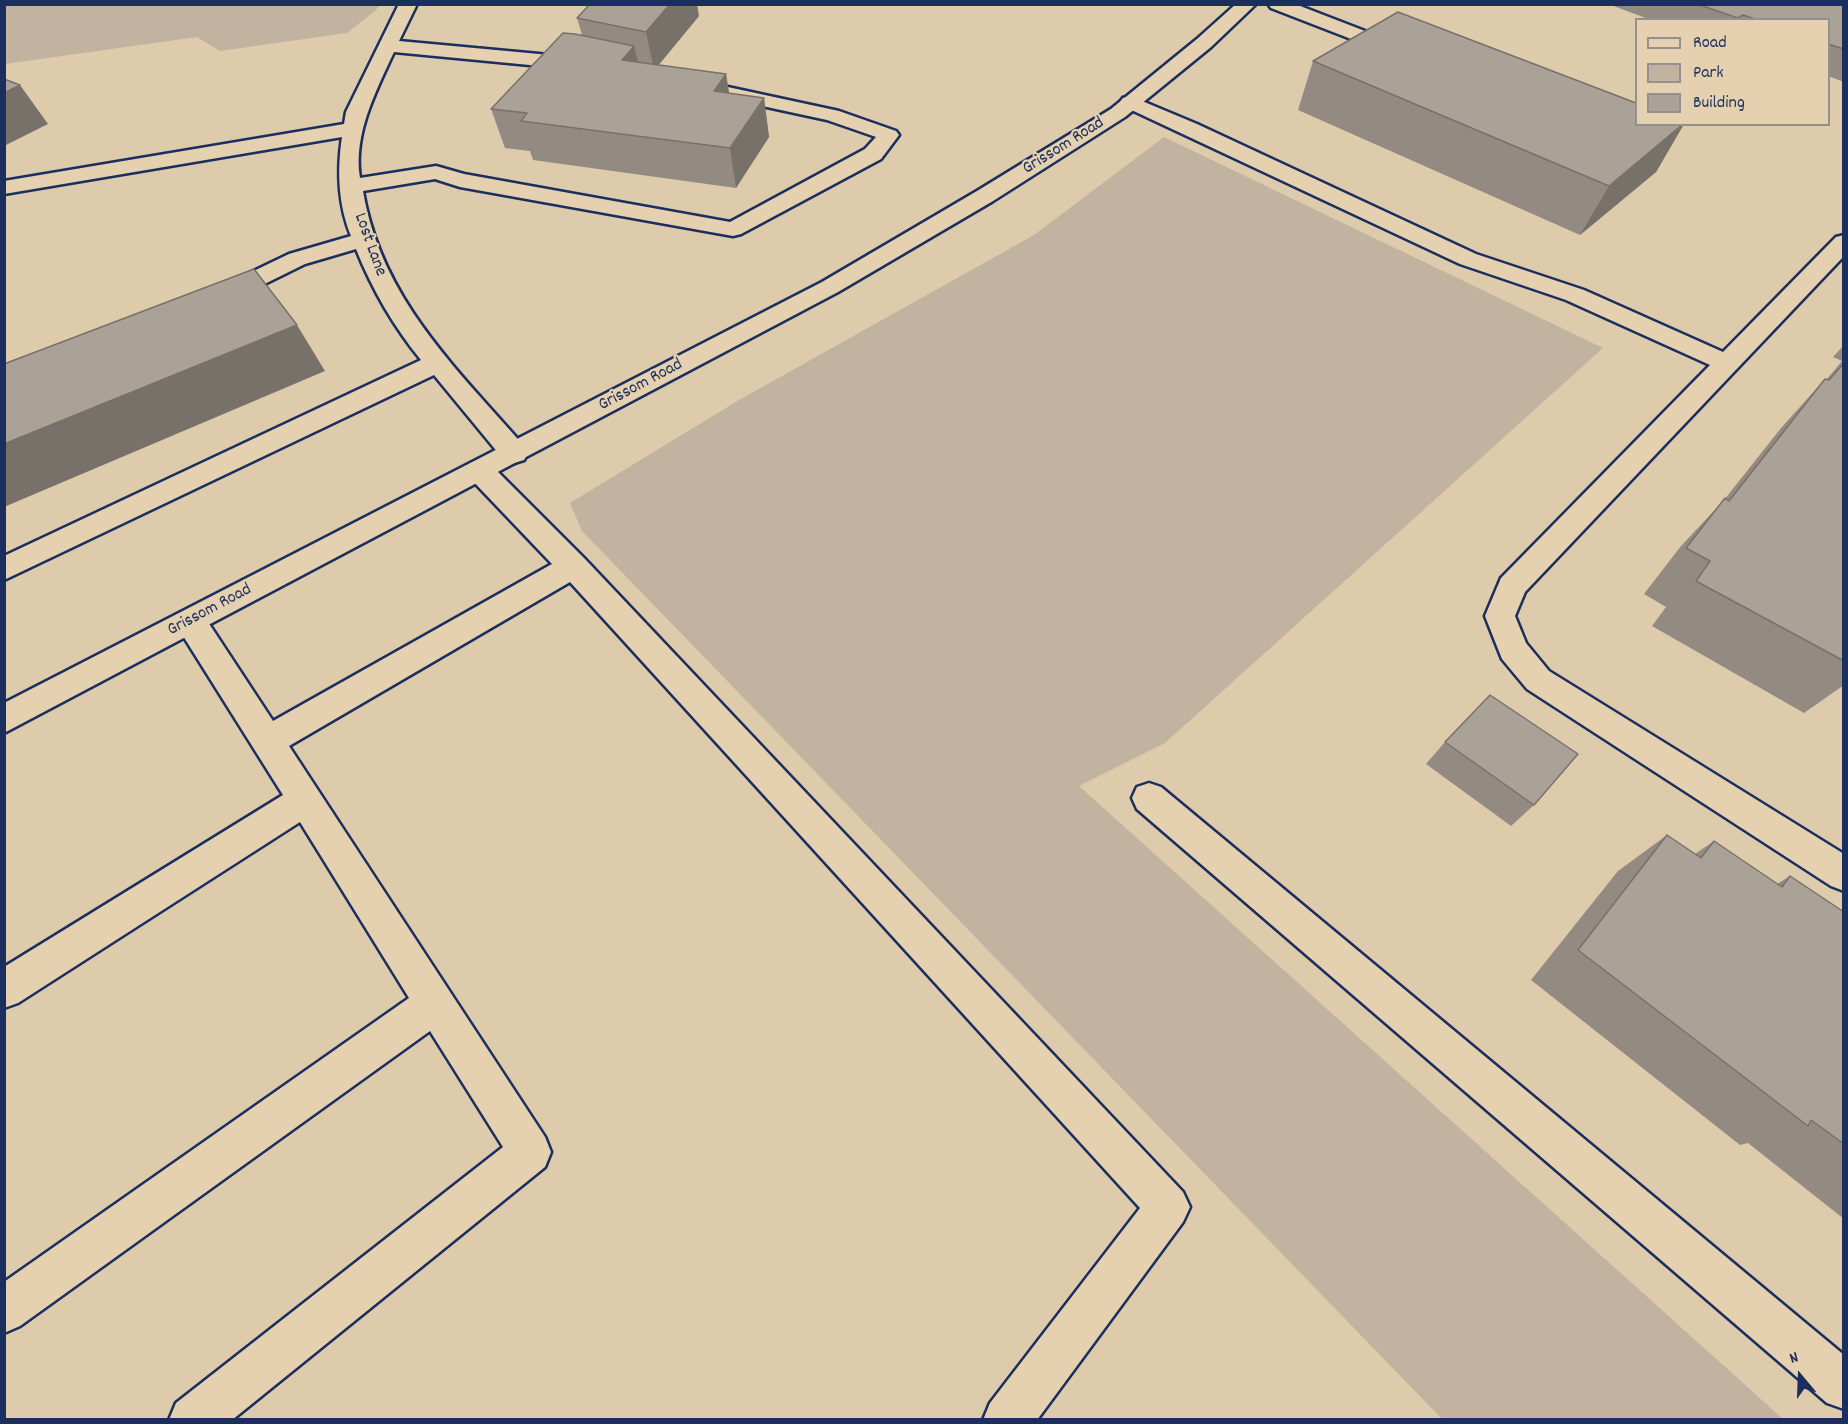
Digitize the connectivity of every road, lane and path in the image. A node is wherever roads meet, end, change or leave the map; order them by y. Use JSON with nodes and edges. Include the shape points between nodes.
{"nodes":[{"id":1,"x":408,"y":4,"type":"edge"},
{"id":2,"x":1247,"y":4,"type":"edge"},
{"id":3,"x":1277,"y":4,"type":"edge"},
{"id":4,"x":387,"y":46,"type":"junction"},
{"id":5,"x":1425,"y":61,"type":"edge"},
{"id":6,"x":597,"y":66,"type":"edge"},
{"id":7,"x":665,"y":80,"type":"edge"},
{"id":8,"x":1138,"y":96,"type":"junction"},
{"id":9,"x":354,"y":129,"type":"junction"},
{"id":10,"x":1258,"y":137,"type":"dead end"},
{"id":11,"x":351,"y":186,"type":"junction"},
{"id":12,"x":4,"y":188,"type":"edge"},
{"id":13,"x":364,"y":239,"type":"junction"},
{"id":14,"x":1844,"y":242,"type":"edge"},
{"id":15,"x":1488,"y":244,"type":"dead end"},
{"id":16,"x":1575,"y":296,"type":"junction"},
{"id":17,"x":200,"y":305,"type":"edge"},
{"id":18,"x":437,"y":363,"type":"junction"},
{"id":19,"x":1727,"y":363,"type":"junction"},
{"id":20,"x":514,"y":453,"type":"junction"},
{"id":21,"x":480,"y":471,"type":"junction"},
{"id":22,"x":573,"y":566,"type":"junction"},
{"id":23,"x":4,"y":569,"type":"edge"},
{"id":24,"x":191,"y":622,"type":"junction"},
{"id":25,"x":4,"y":719,"type":"edge"},
{"id":26,"x":267,"y":741,"type":"junction"},
{"id":27,"x":1149,"y":798,"type":"dead end"},
{"id":28,"x":305,"y":800,"type":"junction"},
{"id":29,"x":1844,"y":874,"type":"edge"},
{"id":30,"x":4,"y":989,"type":"edge"},
{"id":31,"x":434,"y":1004,"type":"junction"},
{"id":32,"x":4,"y":1310,"type":"edge"},
{"id":33,"x":1844,"y":1386,"type":"edge"},
{"id":34,"x":193,"y":1419,"type":"edge"},
{"id":35,"x":1007,"y":1419,"type":"edge"}],
"edges":[{"from":1,"to":4,"type":"main road","name":"Lost Lane"},
{"from":2,"to":8,"type":"main road","name":"Grissom Road"},
{"from":3,"to":5,"type":"main road"},
{"from":4,"to":6,"type":"main road"},
{"from":4,"to":9,"type":"main road","name":"Lost Lane","via":[[356,112]]},
{"from":7,"to":11,"type":"main road","via":[[832,115],[889,135],[873,154],[733,229],[460,180],[436,172]]},
{"from":8,"to":10,"type":"main road","via":[[1205,112]]},
{"from":8,"to":16,"type":"main road","via":[[1190,128],[1468,259]]},
{"from":8,"to":20,"type":"main road","name":"Grissom Road","via":[[985,196],[830,287]]},
{"from":9,"to":11,"type":"main road","name":"Lost Lane","via":[[348,168]]},
{"from":9,"to":12,"type":"main road"},
{"from":11,"to":13,"type":"main road","name":"Lost Lane","via":[[357,224]]},
{"from":13,"to":17,"type":"main road","via":[[297,259]]},
{"from":13,"to":18,"type":"main road","name":"Lost Lane","via":[[379,277],[415,336]]},
{"from":14,"to":19,"type":"main road"},
{"from":15,"to":16,"type":"main road"},
{"from":16,"to":19,"type":"main road"},
{"from":18,"to":20,"type":"main road","name":"Lost Lane"},
{"from":18,"to":23,"type":"main road"},
{"from":19,"to":29,"type":"main road","via":[[1512,586],[1500,616],[1513,650],[1538,680]]},
{"from":20,"to":21,"type":"main road","name":"Grissom Road"},
{"from":21,"to":22,"type":"main road"},
{"from":21,"to":24,"type":"main road","name":"Grissom Road"},
{"from":22,"to":26,"type":"main road"},
{"from":22,"to":35,"type":"main road","via":[[1167,1208]]},
{"from":24,"to":25,"type":"main road","name":"Grissom Road"},
{"from":24,"to":26,"type":"main road"},
{"from":26,"to":28,"type":"main road"},
{"from":27,"to":33,"type":"main road"},
{"from":28,"to":30,"type":"main road"},
{"from":28,"to":31,"type":"main road"},
{"from":31,"to":32,"type":"main road"},
{"from":31,"to":34,"type":"main road","via":[[530,1152]]}]}
